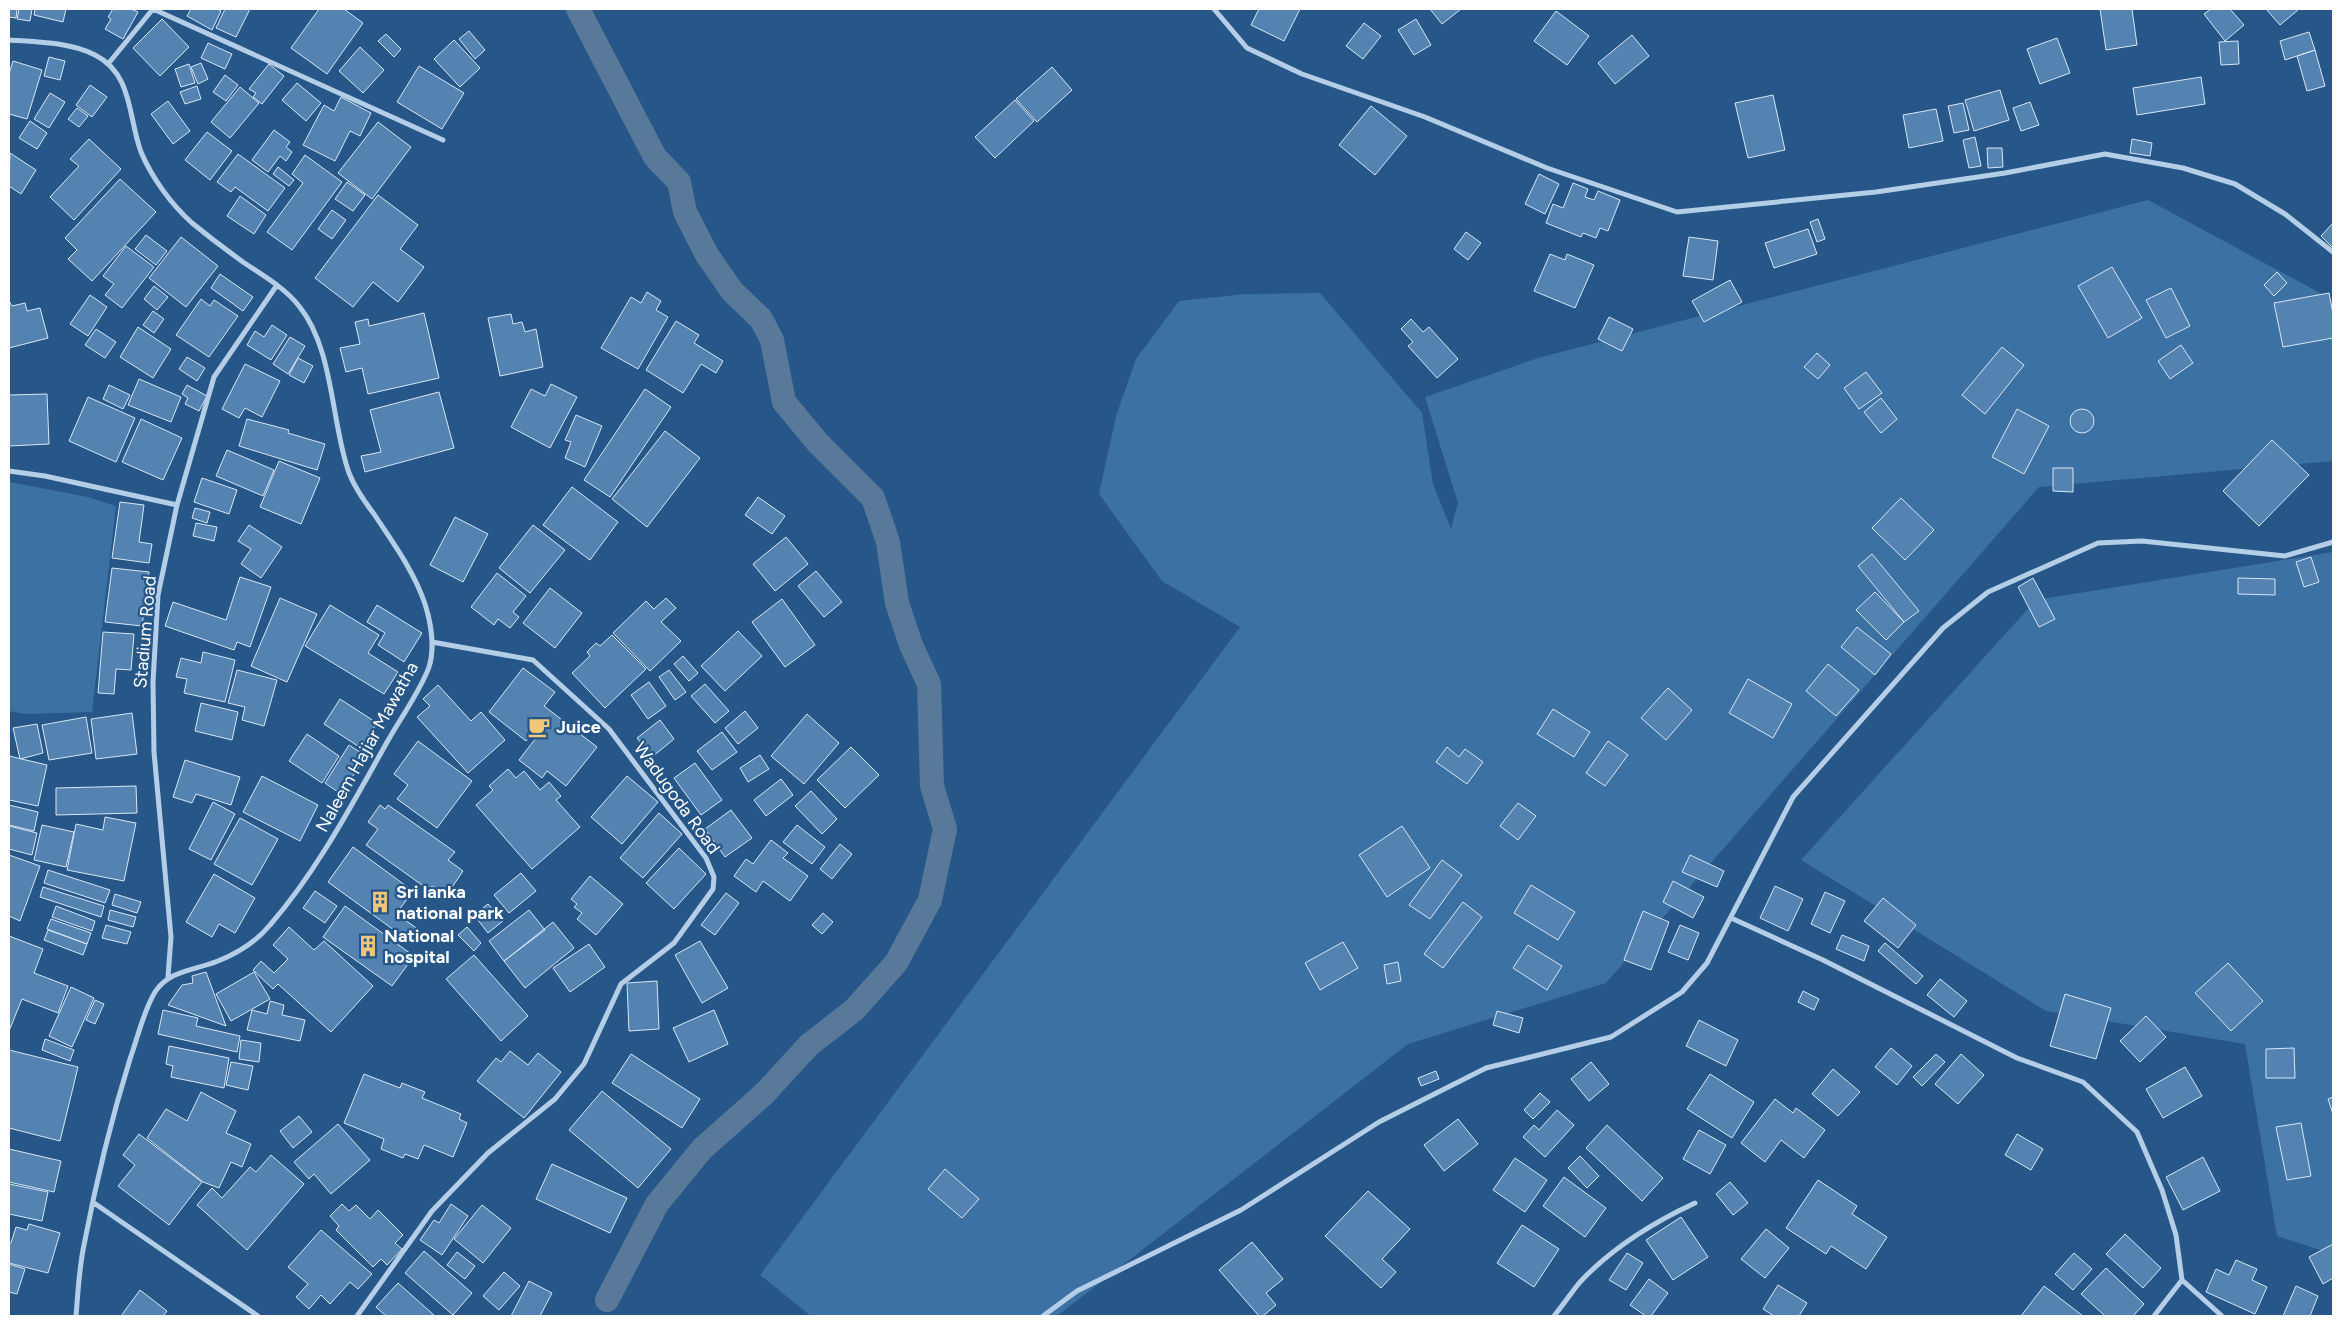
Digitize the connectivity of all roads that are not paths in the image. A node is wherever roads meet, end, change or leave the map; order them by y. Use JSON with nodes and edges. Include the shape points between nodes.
{"nodes":[{"id":1,"x":153,"y":9,"type":"edge"},
{"id":2,"x":1214,"y":9,"type":"edge"},
{"id":3,"x":9,"y":40,"type":"edge"},
{"id":4,"x":108,"y":64,"type":"junction"},
{"id":5,"x":443,"y":140,"type":"dead end"},
{"id":6,"x":2333,"y":252,"type":"edge"},
{"id":7,"x":277,"y":285,"type":"junction"},
{"id":8,"x":9,"y":470,"type":"edge"},
{"id":9,"x":177,"y":505,"type":"junction"},
{"id":10,"x":2333,"y":542,"type":"edge"},
{"id":11,"x":432,"y":642,"type":"junction"},
{"id":12,"x":1731,"y":918,"type":"junction"},
{"id":13,"x":168,"y":977,"type":"junction"},
{"id":14,"x":94,"y":1203,"type":"junction"},
{"id":15,"x":1695,"y":1203,"type":"dead end"},
{"id":16,"x":2182,"y":1280,"type":"junction"},
{"id":17,"x":76,"y":1316,"type":"edge"},
{"id":18,"x":258,"y":1316,"type":"edge"},
{"id":19,"x":358,"y":1316,"type":"edge"},
{"id":20,"x":1043,"y":1316,"type":"edge"},
{"id":21,"x":1554,"y":1316,"type":"edge"},
{"id":22,"x":2154,"y":1316,"type":"edge"},
{"id":23,"x":2222,"y":1316,"type":"edge"}],
"edges":[{"from":1,"to":4,"type":"street"},
{"from":1,"to":5,"type":"street"},
{"from":2,"to":6,"type":"street","via":[[1247,48],[1302,74],[1425,117],[1547,168],[1677,212],[1876,192],[2104,154],[2183,168],[2235,184],[2285,214]]},
{"from":3,"to":4,"type":"street","name":"Naleem Hajiar Mawatha","via":[[84,50]]},
{"from":4,"to":7,"type":"street","name":"Naleem Hajiar Mawatha","via":[[123,84],[144,157],[171,200],[198,228]]},
{"from":7,"to":9,"type":"street","name":"Stadium Road","via":[[214,377]]},
{"from":7,"to":11,"type":"street","name":"Naleem Hajiar Mawatha","via":[[301,308],[314,333],[331,390],[349,473],[406,561],[426,606]]},
{"from":8,"to":9,"type":"street"},
{"from":9,"to":13,"type":"street","name":"Stadium Road","via":[[158,595],[152,682],[154,752],[171,937]]},
{"from":10,"to":12,"type":"street","via":[[2285,556],[2142,541],[2098,543],[1988,592],[1943,628],[1793,797]]},
{"from":11,"to":13,"type":"street","name":"Naleem Hajiar Mawatha","via":[[429,667],[362,786],[327,845],[270,925],[239,952]]},
{"from":11,"to":19,"type":"street","name":"Wadugoda Road","via":[[533,660],[609,729],[706,858],[714,877],[713,889],[674,943],[620,984],[584,1064],[555,1099],[488,1153],[432,1212]]},
{"from":12,"to":16,"type":"street","via":[[1823,960],[2017,1058],[2083,1082],[2137,1132],[2162,1190],[2176,1235]]},
{"from":12,"to":20,"type":"street","via":[[1707,963],[1682,992],[1611,1037],[1486,1068],[1379,1122],[1241,1210],[1077,1291]]},
{"from":13,"to":14,"type":"street","via":[[154,994],[144,1017],[102,1159]]},
{"from":14,"to":17,"type":"street","via":[[83,1248]]},
{"from":14,"to":18,"type":"street"},
{"from":15,"to":21,"type":"street","via":[[1620,1248],[1581,1282]]},
{"from":16,"to":22,"type":"street"},
{"from":16,"to":23,"type":"street"}]}
